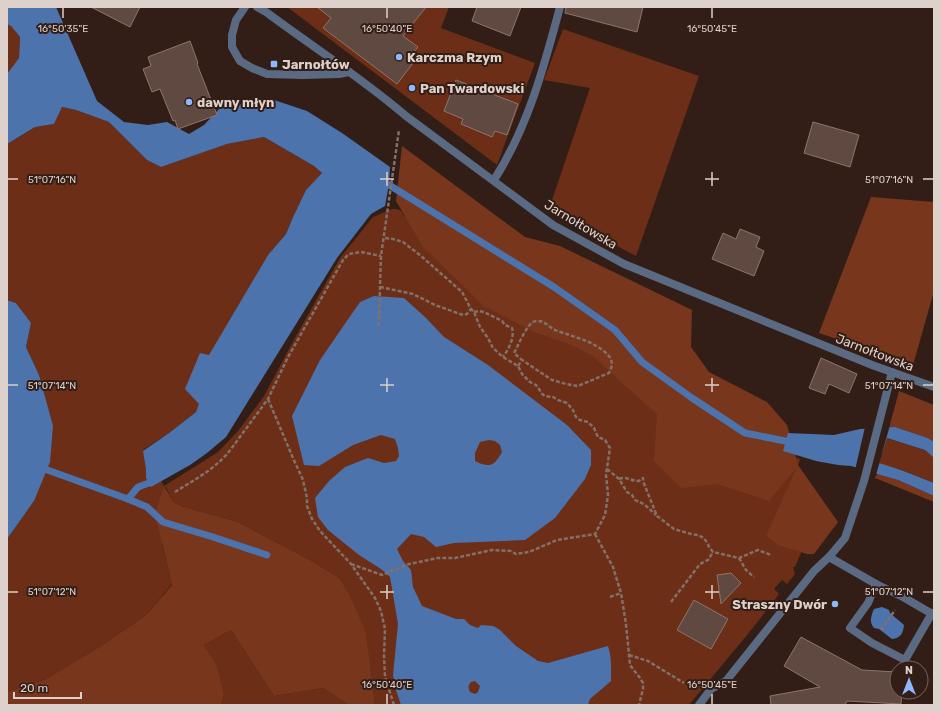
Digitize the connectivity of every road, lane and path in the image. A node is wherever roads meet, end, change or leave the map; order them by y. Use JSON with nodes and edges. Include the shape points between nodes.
{"nodes":[{"id":1,"x":244,"y":7,"type":"edge"},
{"id":2,"x":257,"y":7,"type":"edge"},
{"id":3,"x":560,"y":7,"type":"edge"},
{"id":4,"x":349,"y":72,"type":"junction"},
{"id":5,"x":406,"y":116,"type":"junction"},
{"id":6,"x":494,"y":180,"type":"junction"},
{"id":7,"x":385,"y":238,"type":"junction"},
{"id":8,"x":382,"y":256,"type":"junction"},
{"id":9,"x":380,"y":287,"type":"junction"},
{"id":10,"x":471,"y":309,"type":"junction"},
{"id":11,"x":474,"y":312,"type":"junction"},
{"id":12,"x":379,"y":326,"type":"dead end"},
{"id":13,"x":503,"y":357,"type":"junction"},
{"id":14,"x":522,"y":360,"type":"junction"},
{"id":15,"x":518,"y":366,"type":"junction"},
{"id":16,"x":892,"y":372,"type":"junction"},
{"id":17,"x":934,"y":387,"type":"edge"},
{"id":18,"x":268,"y":399,"type":"junction"},
{"id":19,"x":607,"y":468,"type":"junction"},
{"id":20,"x":619,"y":479,"type":"junction"},
{"id":21,"x":175,"y":492,"type":"dead end"},
{"id":22,"x":657,"y":516,"type":"junction"},
{"id":23,"x":595,"y":534,"type":"junction"},
{"id":24,"x":713,"y":552,"type":"junction"},
{"id":25,"x":772,"y":555,"type":"dead end"},
{"id":26,"x":829,"y":557,"type":"junction"},
{"id":27,"x":739,"y":558,"type":"junction"},
{"id":28,"x":351,"y":564,"type":"junction"},
{"id":29,"x":754,"y":577,"type":"dead end"},
{"id":30,"x":876,"y":584,"type":"junction"},
{"id":31,"x":621,"y":593,"type":"junction"},
{"id":32,"x":610,"y":597,"type":"dead end"},
{"id":33,"x":671,"y":602,"type":"dead end"},
{"id":34,"x":892,"y":614,"type":"dead end"},
{"id":35,"x":933,"y":614,"type":"edge"},
{"id":36,"x":880,"y":631,"type":"dead end"},
{"id":37,"x":629,"y":655,"type":"junction"},
{"id":38,"x":684,"y":683,"type":"dead end"},
{"id":39,"x":394,"y":705,"type":"edge"},
{"id":40,"x":639,"y":705,"type":"edge"},
{"id":41,"x":699,"y":705,"type":"edge"}],
"edges":[{"from":1,"to":4,"type":"street","via":[[236,20],[232,47],[240,60],[252,68],[267,74]]},
{"from":2,"to":4,"type":"street","name":"Jarnołtowska"},
{"from":3,"to":6,"type":"street","via":[[536,90],[520,131]]},
{"from":4,"to":5,"type":"street","name":"Jarnołtowska"},
{"from":5,"to":6,"type":"street","name":"Jarnołtowska"},
{"from":5,"to":7,"type":"path","via":[[400,124]]},
{"from":6,"to":16,"type":"street","name":"Jarnołtowska","via":[[553,224],[624,264]]},
{"from":7,"to":8,"type":"path"},
{"from":7,"to":10,"type":"path","via":[[403,242],[421,256],[462,292]]},
{"from":8,"to":9,"type":"path"},
{"from":8,"to":18,"type":"path","via":[[361,252],[349,254],[343,260],[288,357]]},
{"from":9,"to":10,"type":"path","via":[[413,294],[434,305],[464,315]]},
{"from":9,"to":12,"type":"path"},
{"from":10,"to":11,"type":"path"},
{"from":11,"to":13,"type":"path","via":[[493,348]]},
{"from":11,"to":13,"type":"path","via":[[484,312],[512,328],[510,346]]},
{"from":13,"to":15,"type":"path"},
{"from":14,"to":14,"type":"path","via":[[514,353],[530,324],[544,321],[554,330],[595,344],[608,355],[612,365],[609,373],[578,386],[552,380]]},
{"from":14,"to":15,"type":"path"},
{"from":15,"to":19,"type":"path","via":[[540,393],[567,403],[576,417],[588,422],[598,437],[605,440],[610,448]]},
{"from":16,"to":17,"type":"street","name":"Jarnołtowska"},
{"from":16,"to":26,"type":"street","via":[[864,481],[845,538]]},
{"from":18,"to":21,"type":"path","via":[[226,455]]},
{"from":18,"to":28,"type":"path","via":[[303,480],[312,519]]},
{"from":19,"to":20,"type":"path"},
{"from":19,"to":23,"type":"path","via":[[608,495],[605,515]]},
{"from":20,"to":22,"type":"path","via":[[635,500],[644,504]]},
{"from":20,"to":22,"type":"path","via":[[639,481],[643,478]]},
{"from":22,"to":24,"type":"path","via":[[674,529],[704,538]]},
{"from":23,"to":28,"type":"path","via":[[557,540],[529,552],[516,554],[492,550],[455,558],[438,558],[409,564],[382,575]]},
{"from":23,"to":31,"type":"path","via":[[613,567]]},
{"from":24,"to":27,"type":"path"},
{"from":24,"to":33,"type":"path","via":[[708,560],[700,564]]},
{"from":25,"to":27,"type":"path","via":[[758,550]]},
{"from":26,"to":30,"type":"street"},
{"from":26,"to":41,"type":"street","via":[[814,571],[726,681],[712,690]]},
{"from":27,"to":29,"type":"path"},
{"from":28,"to":39,"type":"path","via":[[381,611],[385,629],[384,677]]},
{"from":30,"to":35,"type":"street"},
{"from":30,"to":35,"type":"street","via":[[868,603],[850,628],[872,643],[905,660]]},
{"from":31,"to":32,"type":"path"},
{"from":31,"to":37,"type":"path"},
{"from":34,"to":36,"type":"path"},
{"from":37,"to":38,"type":"path","via":[[648,661]]},
{"from":37,"to":40,"type":"path","via":[[630,665],[643,683]]}]}
